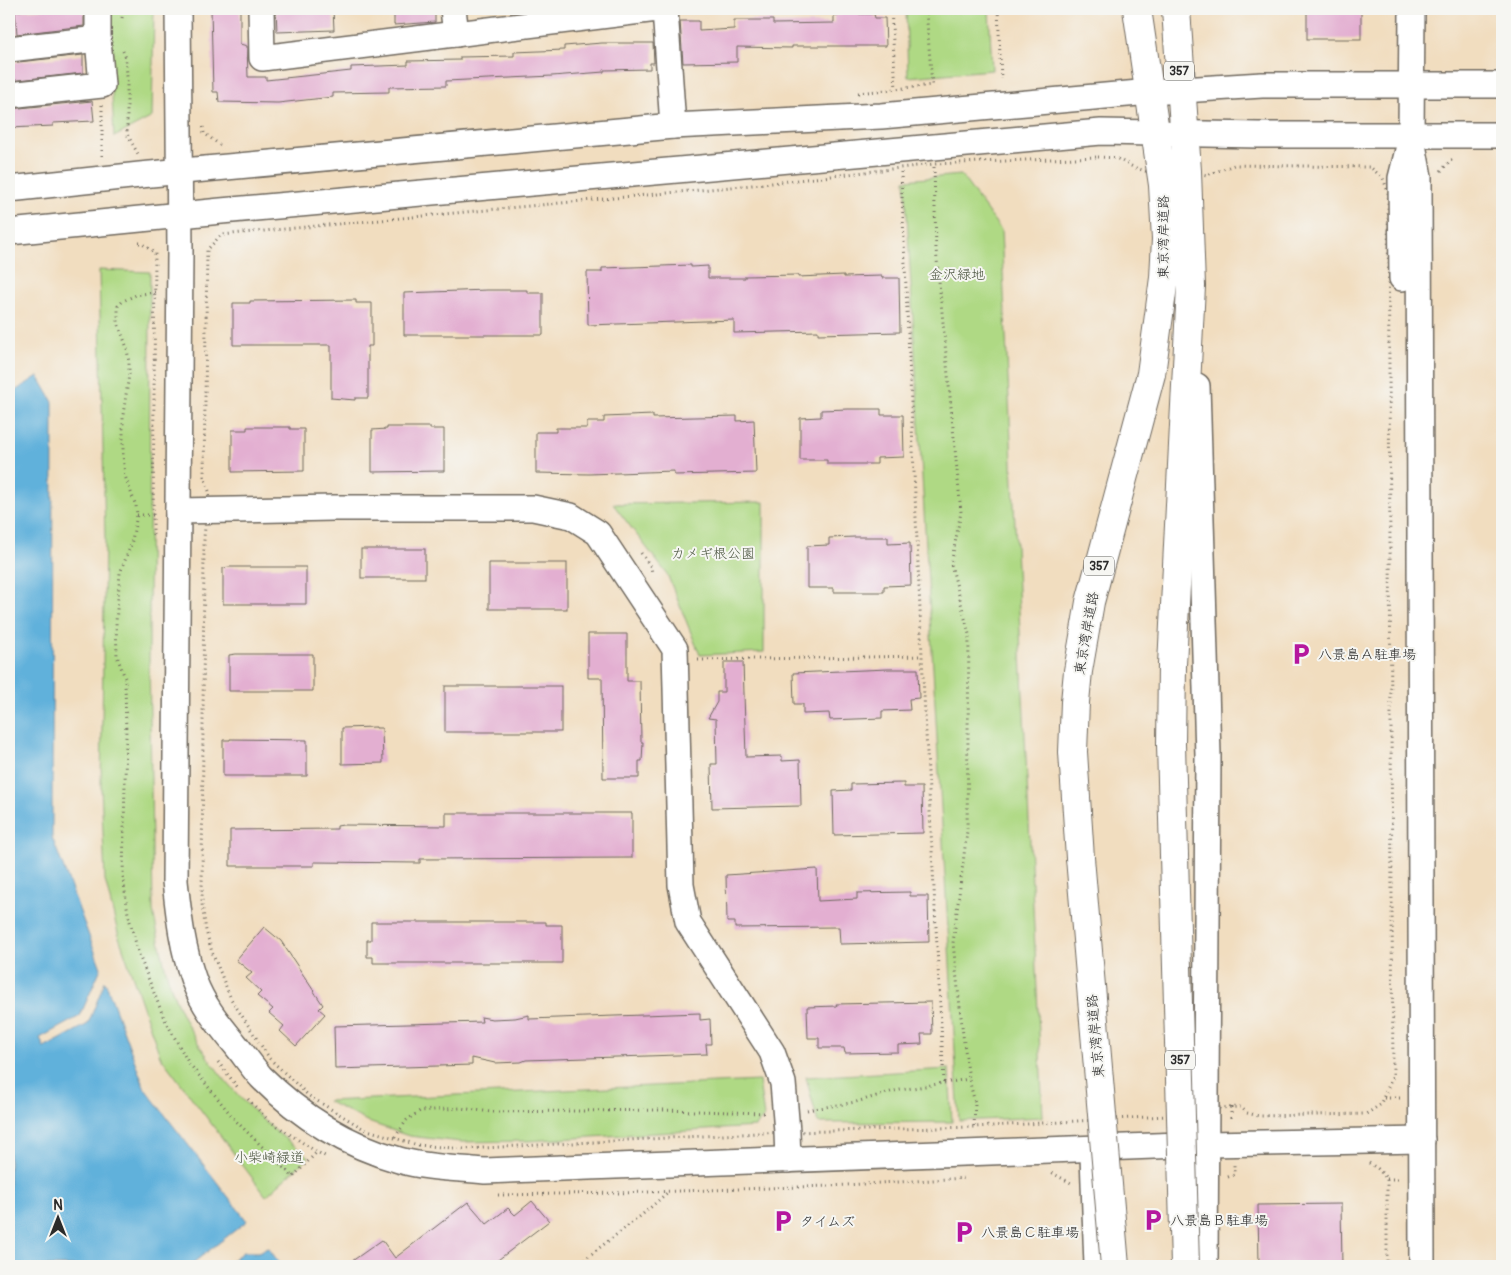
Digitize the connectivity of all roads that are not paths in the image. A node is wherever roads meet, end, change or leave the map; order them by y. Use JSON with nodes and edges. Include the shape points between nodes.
{"nodes":[{"id":1,"x":98,"y":9,"type":"edge"},
{"id":2,"x":178,"y":9,"type":"edge"},
{"id":3,"x":261,"y":9,"type":"edge"},
{"id":4,"x":453,"y":9,"type":"edge"},
{"id":5,"x":657,"y":9,"type":"edge"},
{"id":6,"x":665,"y":9,"type":"edge"},
{"id":7,"x":1137,"y":9,"type":"edge"},
{"id":8,"x":1176,"y":9,"type":"edge"},
{"id":9,"x":1412,"y":9,"type":"edge"},
{"id":10,"x":456,"y":34,"type":"junction"},
{"id":11,"x":98,"y":39,"type":"junction"},
{"id":12,"x":9,"y":49,"type":"edge"},
{"id":13,"x":1412,"y":84,"type":"junction"},
{"id":14,"x":1502,"y":85,"type":"edge"},
{"id":15,"x":1180,"y":90,"type":"junction"},
{"id":16,"x":1150,"y":92,"type":"junction"},
{"id":17,"x":9,"y":95,"type":"edge"},
{"id":18,"x":673,"y":126,"type":"junction"},
{"id":19,"x":1156,"y":132,"type":"junction"},
{"id":20,"x":1184,"y":134,"type":"junction"},
{"id":21,"x":1411,"y":134,"type":"junction"},
{"id":22,"x":1502,"y":134,"type":"edge"},
{"id":23,"x":1174,"y":171,"type":"junction"},
{"id":24,"x":180,"y":172,"type":"junction"},
{"id":25,"x":9,"y":189,"type":"edge"},
{"id":26,"x":180,"y":215,"type":"junction"},
{"id":27,"x":9,"y":232,"type":"edge"},
{"id":28,"x":1191,"y":286,"type":"junction"},
{"id":29,"x":178,"y":511,"type":"junction"},
{"id":30,"x":1413,"y":1140,"type":"junction"},
{"id":31,"x":1207,"y":1144,"type":"junction"},
{"id":32,"x":1093,"y":1149,"type":"junction"},
{"id":33,"x":788,"y":1160,"type":"junction"},
{"id":34,"x":1097,"y":1266,"type":"edge"},
{"id":35,"x":1115,"y":1266,"type":"edge"},
{"id":36,"x":1185,"y":1266,"type":"edge"},
{"id":37,"x":1205,"y":1266,"type":"edge"},
{"id":38,"x":1405,"y":1266,"type":"edge"},
{"id":39,"x":1422,"y":1266,"type":"edge"}],
"edges":[{"from":1,"to":11,"type":"street"},
{"from":2,"to":24,"type":"street"},
{"from":3,"to":10,"type":"street","via":[[262,58]]},
{"from":4,"to":10,"type":"street"},
{"from":5,"to":10,"type":"street"},
{"from":6,"to":18,"type":"street"},
{"from":7,"to":16,"type":"highway","name":"東京湾岸道路","number":"357"},
{"from":8,"to":15,"type":"highway","name":"東京湾岸道路","number":"357"},
{"from":9,"to":13,"type":"street"},
{"from":11,"to":12,"type":"street"},
{"from":11,"to":17,"type":"street","via":[[102,85]]},
{"from":13,"to":14,"type":"street"},
{"from":13,"to":15,"type":"street","via":[[1262,85]]},
{"from":13,"to":21,"type":"street"},
{"from":15,"to":16,"type":"street"},
{"from":15,"to":20,"type":"highway","name":"東京湾岸道路","number":"357"},
{"from":16,"to":18,"type":"street","via":[[890,115]]},
{"from":16,"to":19,"type":"highway","name":"東京湾岸道路","number":"357"},
{"from":18,"to":24,"type":"street"},
{"from":19,"to":20,"type":"street"},
{"from":19,"to":23,"type":"highway","name":"東京湾岸道路","number":"357"},
{"from":19,"to":26,"type":"street","via":[[1101,132]]},
{"from":20,"to":21,"type":"street"},
{"from":20,"to":23,"type":"highway","name":"東京湾岸道路","number":"357"},
{"from":21,"to":22,"type":"street"},
{"from":21,"to":30,"type":"street","via":[[1401,178]]},
{"from":23,"to":28,"type":"highway","name":"東京湾岸道路","number":"357"},
{"from":23,"to":35,"type":"highway","name":"東京湾岸道路","number":"357","bridge":true,"via":[[1161,308],[1151,374],[1090,602],[1075,702],[1073,752],[1080,858]]},
{"from":24,"to":25,"type":"street"},
{"from":24,"to":26,"type":"street"},
{"from":26,"to":27,"type":"street"},
{"from":26,"to":29,"type":"street"},
{"from":28,"to":31,"type":"street","via":[[1198,399],[1208,755]]},
{"from":28,"to":36,"type":"highway","name":"東京湾岸道路","number":"357","bridge":true,"via":[[1171,744]]},
{"from":29,"to":33,"type":"street","via":[[533,508],[571,516],[598,533],[674,649],[681,885],[688,922],[772,1052],[802,1130]]},
{"from":29,"to":33,"type":"street","via":[[175,881],[182,944],[209,1013],[261,1076],[304,1115],[332,1133],[399,1160],[430,1166],[485,1171]]},
{"from":30,"to":31,"type":"street"},
{"from":30,"to":38,"type":"street"},
{"from":30,"to":39,"type":"street"},
{"from":31,"to":32,"type":"street"},
{"from":31,"to":37,"type":"street"},
{"from":32,"to":33,"type":"street"},
{"from":32,"to":34,"type":"street"}]}
